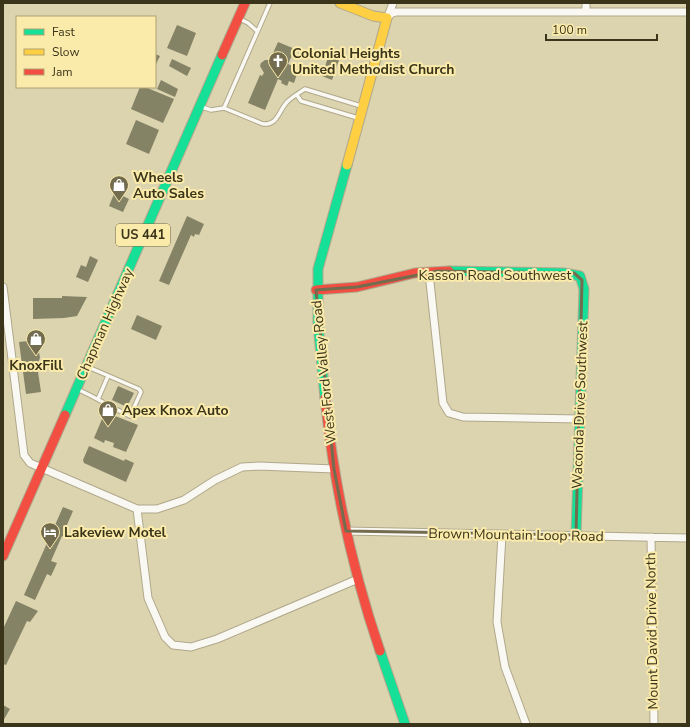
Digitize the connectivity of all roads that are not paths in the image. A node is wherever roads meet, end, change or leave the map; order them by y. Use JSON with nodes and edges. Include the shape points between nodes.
{"nodes":[{"id":1,"x":245,"y":3,"type":"edge"},
{"id":2,"x":270,"y":3,"type":"edge"},
{"id":3,"x":340,"y":3,"type":"edge"},
{"id":4,"x":393,"y":3,"type":"edge"},
{"id":5,"x":586,"y":3,"type":"edge"},
{"id":6,"x":586,"y":12,"type":"junction"},
{"id":7,"x":687,"y":12,"type":"edge"},
{"id":8,"x":238,"y":18,"type":"junction"},
{"id":9,"x":386,"y":18,"type":"junction"},
{"id":10,"x":257,"y":32,"type":"junction"},
{"id":11,"x":297,"y":94,"type":"junction"},
{"id":12,"x":200,"y":106,"type":"junction"},
{"id":13,"x":362,"y":106,"type":"junction"},
{"id":14,"x":224,"y":108,"type":"junction"},
{"id":15,"x":359,"y":119,"type":"junction"},
{"id":16,"x":429,"y":272,"type":"junction"},
{"id":17,"x":580,"y":276,"type":"joint"},
{"id":18,"x":3,"y":287,"type":"edge"},
{"id":19,"x":316,"y":290,"type":"junction"},
{"id":20,"x":6,"y":342,"type":"edge"},
{"id":21,"x":86,"y":366,"type":"junction"},
{"id":22,"x":108,"y":376,"type":"junction"},
{"id":23,"x":76,"y":389,"type":"junction"},
{"id":24,"x":98,"y":399,"type":"junction"},
{"id":25,"x":580,"y":419,"type":"junction"},
{"id":26,"x":42,"y":468,"type":"junction"},
{"id":27,"x":334,"y":469,"type":"junction"},
{"id":28,"x":137,"y":509,"type":"junction"},
{"id":29,"x":346,"y":531,"type":"junction"},
{"id":30,"x":502,"y":535,"type":"junction"},
{"id":31,"x":576,"y":535,"type":"junction"},
{"id":32,"x":651,"y":537,"type":"junction"},
{"id":33,"x":687,"y":538,"type":"edge"},
{"id":34,"x":3,"y":556,"type":"edge"},
{"id":35,"x":358,"y":579,"type":"junction"},
{"id":36,"x":405,"y":724,"type":"edge"},
{"id":37,"x":526,"y":724,"type":"edge"},
{"id":38,"x":654,"y":724,"type":"edge"}],
"edges":[{"from":1,"to":8,"type":"main road","name":"Chapman Highway","number":"US 441"},
{"from":2,"to":10,"type":"lane"},
{"from":3,"to":9,"type":"main road","via":[[373,16]]},
{"from":4,"to":9,"type":"street"},
{"from":5,"to":6,"type":"street"},
{"from":6,"to":7,"type":"street"},
{"from":6,"to":9,"type":"street","via":[[396,12]]},
{"from":8,"to":10,"type":"lane","via":[[248,22]]},
{"from":8,"to":12,"type":"main road","name":"Chapman Highway","number":"US 441"},
{"from":9,"to":13,"type":"main road","name":"West Ford Valley Road"},
{"from":10,"to":14,"type":"lane"},
{"from":11,"to":13,"type":"lane","via":[[305,89]]},
{"from":11,"to":14,"type":"lane","via":[[286,104],[274,123],[269,124],[263,124]]},
{"from":11,"to":15,"type":"lane","via":[[301,101]]},
{"from":12,"to":14,"type":"lane","via":[[211,110]]},
{"from":12,"to":21,"type":"main road","name":"Chapman Highway","number":"US 441"},
{"from":13,"to":15,"type":"main road","name":"West Ford Valley Road"},
{"from":15,"to":19,"type":"main road","name":"West Ford Valley Road","via":[[323,247]]},
{"from":16,"to":17,"type":"main road","name":"Kasson Road Southwest","via":[[564,273]]},
{"from":16,"to":19,"type":"main road","name":"Kasson Road Southwest","via":[[358,286]]},
{"from":16,"to":25,"type":"street","via":[[444,403],[449,413],[463,417]]},
{"from":17,"to":25,"type":"main road","name":"Waconda Drive Southwest","via":[[584,289]]},
{"from":18,"to":20,"type":"street"},
{"from":19,"to":27,"type":"main road","name":"West Ford Valley Road"},
{"from":20,"to":26,"type":"street","via":[[24,455],[30,463]]},
{"from":21,"to":22,"type":"lane"},
{"from":21,"to":23,"type":"main road","name":"Chapman Highway","number":"US 441"},
{"from":22,"to":24,"type":"lane"},
{"from":22,"to":24,"type":"lane","via":[[139,389],[130,416]]},
{"from":23,"to":24,"type":"lane"},
{"from":23,"to":26,"type":"main road","name":"Chapman Highway","number":"US 441"},
{"from":25,"to":31,"type":"main road","name":"Waconda Drive Southwest"},
{"from":26,"to":28,"type":"street"},
{"from":26,"to":34,"type":"main road","name":"Chapman Highway","number":"US 441"},
{"from":27,"to":28,"type":"street","via":[[242,467],[169,506]]},
{"from":27,"to":29,"type":"main road","name":"West Ford Valley Road"},
{"from":28,"to":35,"type":"street","via":[[148,598],[165,637],[173,644],[191,647],[217,639]]},
{"from":29,"to":30,"type":"street","name":"Brown Mountain Loop Road"},
{"from":29,"to":35,"type":"main road","name":"West Ford Valley Road"},
{"from":30,"to":31,"type":"street","name":"Brown Mountain Loop Road"},
{"from":30,"to":37,"type":"street","via":[[497,622],[505,667]]},
{"from":31,"to":32,"type":"street","name":"Brown Mountain Loop Road"},
{"from":32,"to":33,"type":"street","name":"Brown Mountain Loop Road"},
{"from":32,"to":38,"type":"street","name":"Mount David Drive North"},
{"from":35,"to":36,"type":"main road","name":"West Ford Valley Road"}]}
